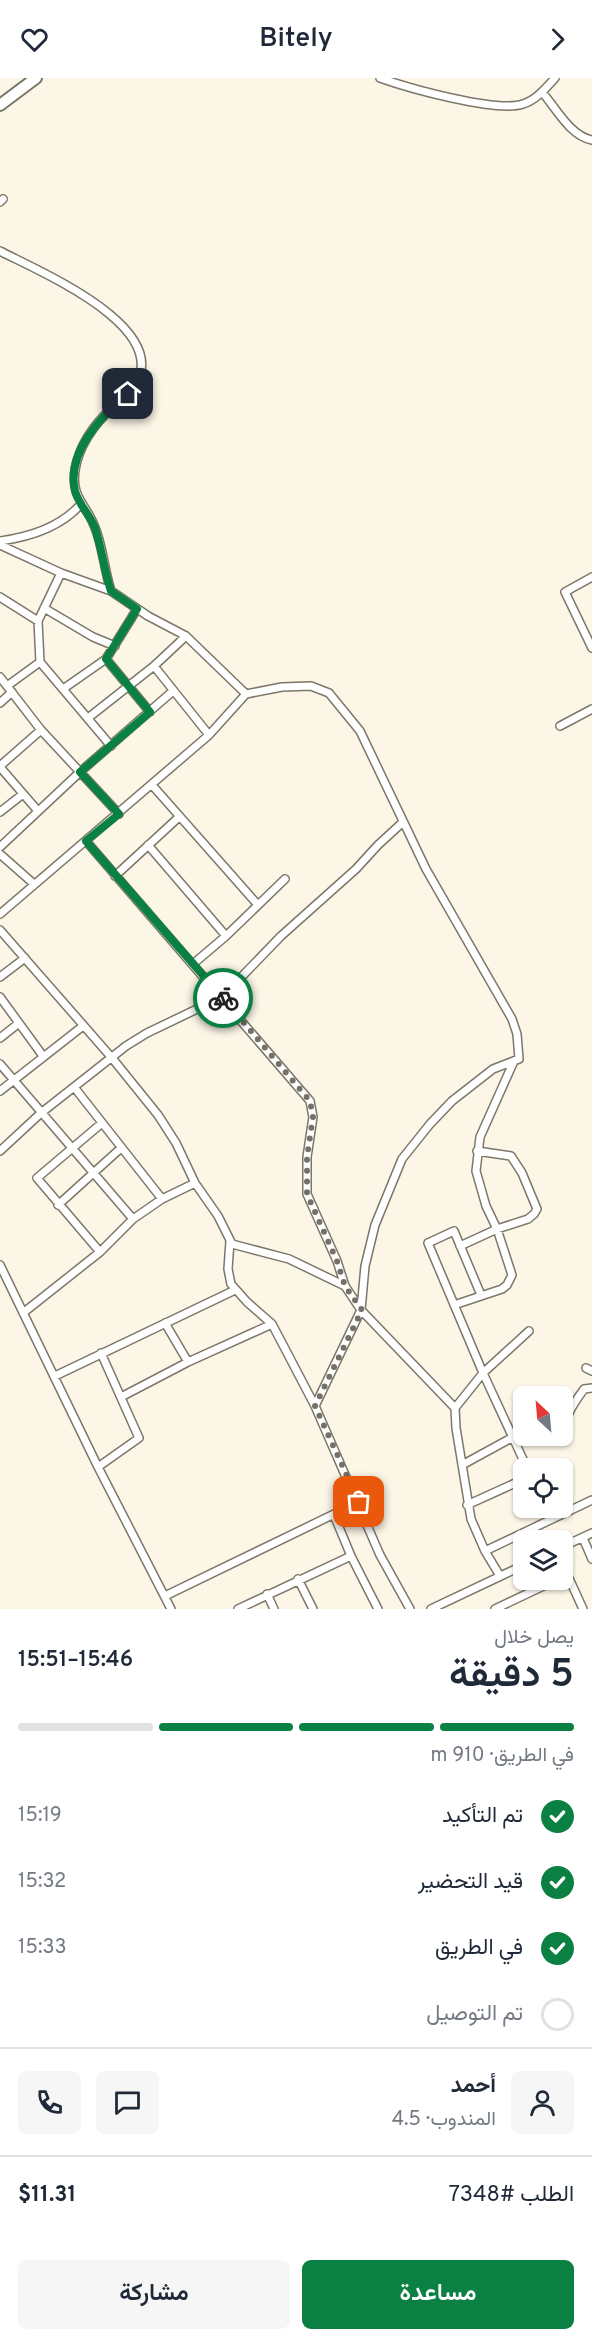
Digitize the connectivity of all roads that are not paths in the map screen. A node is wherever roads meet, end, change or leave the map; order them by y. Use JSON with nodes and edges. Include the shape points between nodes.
{"nodes":[{"id":1,"x":36,"y":78,"type":"edge"},
{"id":2,"x":380,"y":78,"type":"edge"},
{"id":3,"x":555,"y":78,"type":"edge"},
{"id":4,"x":542,"y":92,"type":"junction"},
{"id":5,"x":0,"y":105,"type":"edge"},
{"id":6,"x":592,"y":140,"type":"edge"},
{"id":7,"x":0,"y":251,"type":"edge"},
{"id":8,"x":81,"y":504,"type":"junction"},
{"id":9,"x":0,"y":543,"type":"edge"},
{"id":10,"x":60,"y":573,"type":"junction"},
{"id":11,"x":592,"y":577,"type":"edge"},
{"id":12,"x":111,"y":591,"type":"junction"},
{"id":13,"x":0,"y":597,"type":"edge"},
{"id":14,"x":44,"y":608,"type":"junction"},
{"id":15,"x":137,"y":609,"type":"junction"},
{"id":16,"x":38,"y":621,"type":"junction"},
{"id":17,"x":186,"y":636,"type":"junction"},
{"id":18,"x":115,"y":646,"type":"junction"},
{"id":19,"x":592,"y":648,"type":"edge"},
{"id":20,"x":106,"y":659,"type":"junction"},
{"id":21,"x":40,"y":662,"type":"junction"},
{"id":22,"x":154,"y":666,"type":"junction"},
{"id":23,"x":0,"y":677,"type":"edge"},
{"id":24,"x":129,"y":686,"type":"junction"},
{"id":25,"x":9,"y":689,"type":"junction"},
{"id":26,"x":63,"y":689,"type":"junction"},
{"id":27,"x":173,"y":691,"type":"junction"},
{"id":28,"x":246,"y":694,"type":"junction"},
{"id":29,"x":0,"y":703,"type":"edge"},
{"id":30,"x":592,"y":709,"type":"edge"},
{"id":31,"x":150,"y":712,"type":"junction"},
{"id":32,"x":87,"y":718,"type":"junction"},
{"id":33,"x":560,"y":726,"type":"dead end"},
{"id":34,"x":41,"y":730,"type":"junction"},
{"id":35,"x":209,"y":735,"type":"junction"},
{"id":36,"x":111,"y":746,"type":"junction"},
{"id":37,"x":0,"y":766,"type":"edge"},
{"id":38,"x":80,"y":772,"type":"junction"},
{"id":39,"x":152,"y":785,"type":"junction"},
{"id":40,"x":23,"y":794,"type":"junction"},
{"id":41,"x":38,"y":811,"type":"junction"},
{"id":42,"x":0,"y":812,"type":"edge"},
{"id":43,"x":119,"y":814,"type":"junction"},
{"id":44,"x":179,"y":817,"type":"junction"},
{"id":45,"x":403,"y":822,"type":"junction"},
{"id":46,"x":86,"y":841,"type":"junction"},
{"id":47,"x":148,"y":845,"type":"junction"},
{"id":48,"x":0,"y":846,"type":"edge"},
{"id":49,"x":0,"y":854,"type":"edge"},
{"id":50,"x":115,"y":876,"type":"junction"},
{"id":51,"x":285,"y":879,"type":"dead end"},
{"id":52,"x":33,"y":884,"type":"junction"},
{"id":53,"x":258,"y":905,"type":"junction"},
{"id":54,"x":0,"y":914,"type":"edge"},
{"id":55,"x":0,"y":930,"type":"edge"},
{"id":56,"x":226,"y":936,"type":"junction"},
{"id":57,"x":25,"y":958,"type":"junction"},
{"id":58,"x":194,"y":964,"type":"junction"},
{"id":59,"x":0,"y":977,"type":"edge"},
{"id":60,"x":0,"y":997,"type":"edge"},
{"id":61,"x":222,"y":997,"type":"junction"},
{"id":62,"x":19,"y":1023,"type":"junction"},
{"id":63,"x":83,"y":1026,"type":"junction"},
{"id":64,"x":0,"y":1038,"type":"edge"},
{"id":65,"x":43,"y":1056,"type":"junction"},
{"id":66,"x":112,"y":1058,"type":"junction"},
{"id":67,"x":514,"y":1060,"type":"junction"},
{"id":68,"x":0,"y":1064,"type":"edge"},
{"id":69,"x":13,"y":1080,"type":"junction"},
{"id":70,"x":74,"y":1087,"type":"junction"},
{"id":71,"x":0,"y":1090,"type":"edge"},
{"id":72,"x":41,"y":1113,"type":"junction"},
{"id":73,"x":102,"y":1123,"type":"junction"},
{"id":74,"x":121,"y":1148,"type":"junction"},
{"id":75,"x":71,"y":1149,"type":"junction"},
{"id":76,"x":0,"y":1151,"type":"edge"},
{"id":77,"x":477,"y":1151,"type":"junction"},
{"id":78,"x":94,"y":1174,"type":"junction"},
{"id":79,"x":195,"y":1183,"type":"junction"},
{"id":80,"x":162,"y":1199,"type":"junction"},
{"id":81,"x":58,"y":1205,"type":"junction"},
{"id":82,"x":133,"y":1219,"type":"junction"},
{"id":83,"x":497,"y":1229,"type":"junction"},
{"id":84,"x":230,"y":1241,"type":"junction"},
{"id":85,"x":460,"y":1246,"type":"junction"},
{"id":86,"x":100,"y":1252,"type":"junction"},
{"id":87,"x":0,"y":1265,"type":"edge"},
{"id":88,"x":345,"y":1286,"type":"junction"},
{"id":89,"x":235,"y":1290,"type":"junction"},
{"id":90,"x":482,"y":1295,"type":"junction"},
{"id":91,"x":454,"y":1305,"type":"junction"},
{"id":92,"x":362,"y":1310,"type":"junction"},
{"id":93,"x":23,"y":1313,"type":"junction"},
{"id":94,"x":165,"y":1323,"type":"junction"},
{"id":95,"x":272,"y":1324,"type":"junction"},
{"id":96,"x":529,"y":1331,"type":"dead end"},
{"id":97,"x":101,"y":1353,"type":"junction"},
{"id":98,"x":188,"y":1362,"type":"junction"},
{"id":99,"x":483,"y":1373,"type":"junction"},
{"id":100,"x":55,"y":1376,"type":"junction"},
{"id":101,"x":592,"y":1389,"type":"edge"},
{"id":102,"x":121,"y":1397,"type":"junction"},
{"id":103,"x":315,"y":1406,"type":"junction"},
{"id":104,"x":573,"y":1406,"type":"edge"},
{"id":105,"x":455,"y":1408,"type":"junction"},
{"id":106,"x":512,"y":1437,"type":"junction"},
{"id":107,"x":522,"y":1458,"type":"edge"},
{"id":108,"x":462,"y":1464,"type":"junction"},
{"id":109,"x":98,"y":1467,"type":"junction"},
{"id":110,"x":513,"y":1484,"type":"edge"},
{"id":111,"x":592,"y":1500,"type":"edge"},
{"id":112,"x":359,"y":1502,"type":"junction"},
{"id":113,"x":467,"y":1505,"type":"junction"},
{"id":114,"x":573,"y":1509,"type":"edge"},
{"id":115,"x":334,"y":1515,"type":"junction"},
{"id":116,"x":553,"y":1518,"type":"edge"},
{"id":117,"x":592,"y":1533,"type":"edge"},
{"id":118,"x":583,"y":1538,"type":"junction"},
{"id":119,"x":573,"y":1542,"type":"edge"},
{"id":120,"x":485,"y":1551,"type":"junction"},
{"id":121,"x":351,"y":1556,"type":"junction"},
{"id":122,"x":592,"y":1559,"type":"edge"},
{"id":123,"x":513,"y":1570,"type":"edge"},
{"id":124,"x":500,"y":1576,"type":"junction"},
{"id":125,"x":298,"y":1580,"type":"junction"},
{"id":126,"x":538,"y":1590,"type":"edge"},
{"id":127,"x":573,"y":1590,"type":"edge"},
{"id":128,"x":267,"y":1594,"type":"junction"},
{"id":129,"x":165,"y":1596,"type":"junction"},
{"id":130,"x":509,"y":1606,"type":"edge"},
{"id":131,"x":171,"y":1609,"type":"edge"},
{"id":132,"x":238,"y":1609,"type":"edge"},
{"id":133,"x":274,"y":1609,"type":"edge"},
{"id":134,"x":313,"y":1609,"type":"edge"},
{"id":135,"x":378,"y":1609,"type":"edge"},
{"id":136,"x":410,"y":1609,"type":"edge"},
{"id":137,"x":431,"y":1609,"type":"edge"},
{"id":138,"x":495,"y":1609,"type":"edge"},
{"id":139,"x":583,"y":1609,"type":"edge"}],
"edges":[{"from":1,"to":5,"type":"highway"},
{"from":2,"to":4,"type":"street","via":[[486,105],[509,107],[524,104]]},
{"from":3,"to":4,"type":"street"},
{"from":4,"to":6,"type":"street","via":[[570,127]]},
{"from":7,"to":8,"type":"street","via":[[75,290],[109,313],[128,332],[141,359],[133,388],[85,441],[74,481]]},
{"from":8,"to":9,"type":"street","via":[[67,518],[48,528]]},
{"from":8,"to":12,"type":"street","via":[[94,525]]},
{"from":9,"to":10,"type":"street"},
{"from":10,"to":12,"type":"street"},
{"from":10,"to":14,"type":"street"},
{"from":11,"to":19,"type":"street","via":[[565,592]]},
{"from":12,"to":15,"type":"street"},
{"from":13,"to":16,"type":"street"},
{"from":14,"to":16,"type":"street"},
{"from":14,"to":18,"type":"street"},
{"from":15,"to":17,"type":"street"},
{"from":15,"to":18,"type":"street"},
{"from":16,"to":21,"type":"street"},
{"from":17,"to":22,"type":"street"},
{"from":17,"to":28,"type":"street"},
{"from":18,"to":20,"type":"street"},
{"from":20,"to":24,"type":"street"},
{"from":20,"to":26,"type":"street"},
{"from":21,"to":25,"type":"street"},
{"from":21,"to":26,"type":"street"},
{"from":22,"to":24,"type":"street"},
{"from":22,"to":27,"type":"street"},
{"from":23,"to":25,"type":"street"},
{"from":24,"to":31,"type":"street"},
{"from":24,"to":32,"type":"street"},
{"from":25,"to":29,"type":"street"},
{"from":25,"to":34,"type":"street"},
{"from":26,"to":32,"type":"street"},
{"from":27,"to":31,"type":"street"},
{"from":27,"to":35,"type":"street"},
{"from":28,"to":35,"type":"street"},
{"from":28,"to":45,"type":"street","via":[[301,685],[328,693],[363,736]]},
{"from":30,"to":33,"type":"street"},
{"from":31,"to":36,"type":"street"},
{"from":32,"to":36,"type":"street"},
{"from":34,"to":37,"type":"street"},
{"from":34,"to":38,"type":"street"},
{"from":35,"to":39,"type":"street"},
{"from":36,"to":38,"type":"street"},
{"from":37,"to":40,"type":"street"},
{"from":38,"to":41,"type":"street"},
{"from":38,"to":43,"type":"street"},
{"from":39,"to":43,"type":"street"},
{"from":39,"to":44,"type":"street"},
{"from":40,"to":41,"type":"street"},
{"from":40,"to":42,"type":"street"},
{"from":41,"to":48,"type":"street"},
{"from":43,"to":46,"type":"street"},
{"from":44,"to":47,"type":"street"},
{"from":44,"to":53,"type":"street"},
{"from":45,"to":61,"type":"street","via":[[280,936]]},
{"from":45,"to":67,"type":"street","via":[[512,1019],[519,1059]]},
{"from":46,"to":50,"type":"street"},
{"from":46,"to":52,"type":"street"},
{"from":47,"to":50,"type":"street"},
{"from":47,"to":56,"type":"street"},
{"from":49,"to":52,"type":"street"},
{"from":50,"to":58,"type":"street"},
{"from":51,"to":53,"type":"street"},
{"from":52,"to":54,"type":"street"},
{"from":53,"to":56,"type":"street"},
{"from":55,"to":57,"type":"street"},
{"from":56,"to":58,"type":"street"},
{"from":57,"to":59,"type":"street"},
{"from":57,"to":63,"type":"street"},
{"from":58,"to":61,"type":"street"},
{"from":60,"to":62,"type":"street"},
{"from":61,"to":66,"type":"street","via":[[147,1033]]},
{"from":61,"to":88,"type":"street","via":[[310,1101],[313,1117],[307,1194]]},
{"from":62,"to":64,"type":"street"},
{"from":62,"to":65,"type":"street"},
{"from":63,"to":65,"type":"street"},
{"from":63,"to":66,"type":"street"},
{"from":65,"to":69,"type":"street"},
{"from":66,"to":70,"type":"street"},
{"from":66,"to":79,"type":"street","via":[[167,1129]]},
{"from":67,"to":77,"type":"street"},
{"from":67,"to":92,"type":"street","via":[[493,1069],[452,1101],[402,1160],[375,1225],[364,1266]]},
{"from":68,"to":69,"type":"street"},
{"from":69,"to":71,"type":"street"},
{"from":69,"to":72,"type":"street"},
{"from":70,"to":72,"type":"street"},
{"from":70,"to":73,"type":"street"},
{"from":72,"to":75,"type":"street"},
{"from":72,"to":76,"type":"street"},
{"from":73,"to":74,"type":"street"},
{"from":73,"to":75,"type":"street"},
{"from":74,"to":78,"type":"street"},
{"from":74,"to":80,"type":"street"},
{"from":75,"to":78,"type":"street"},
{"from":75,"to":81,"type":"street","via":[[37,1177]]},
{"from":77,"to":83,"type":"street","via":[[476,1171]]},
{"from":77,"to":83,"type":"street","via":[[511,1156],[536,1203],[537,1209],[528,1219]]},
{"from":78,"to":81,"type":"street"},
{"from":78,"to":82,"type":"street"},
{"from":79,"to":80,"type":"street"},
{"from":79,"to":84,"type":"street"},
{"from":80,"to":82,"type":"street"},
{"from":81,"to":86,"type":"street"},
{"from":82,"to":86,"type":"street"},
{"from":83,"to":85,"type":"street"},
{"from":83,"to":90,"type":"street","via":[[512,1275],[502,1289]]},
{"from":84,"to":88,"type":"street","via":[[289,1259]]},
{"from":84,"to":89,"type":"street","via":[[228,1269]]},
{"from":85,"to":90,"type":"street"},
{"from":85,"to":91,"type":"street","via":[[454,1231],[428,1243]]},
{"from":86,"to":93,"type":"street"},
{"from":87,"to":93,"type":"street"},
{"from":88,"to":92,"type":"street"},
{"from":89,"to":94,"type":"street"},
{"from":89,"to":95,"type":"street"},
{"from":90,"to":91,"type":"street"},
{"from":91,"to":99,"type":"street"},
{"from":92,"to":103,"type":"street"},
{"from":92,"to":105,"type":"street"},
{"from":93,"to":100,"type":"street"},
{"from":94,"to":97,"type":"street"},
{"from":94,"to":98,"type":"street"},
{"from":95,"to":98,"type":"street"},
{"from":95,"to":103,"type":"street"},
{"from":96,"to":99,"type":"street"},
{"from":97,"to":100,"type":"street"},
{"from":97,"to":102,"type":"street"},
{"from":98,"to":102,"type":"street"},
{"from":99,"to":105,"type":"street"},
{"from":99,"to":106,"type":"street"},
{"from":100,"to":109,"type":"street"},
{"from":101,"to":104,"type":"street","via":[[584,1389]]},
{"from":102,"to":109,"type":"street","via":[[138,1439]]},
{"from":103,"to":112,"type":"street"},
{"from":105,"to":108,"type":"street"},
{"from":106,"to":107,"type":"street"},
{"from":106,"to":108,"type":"street"},
{"from":108,"to":113,"type":"street"},
{"from":109,"to":129,"type":"street"},
{"from":110,"to":113,"type":"street"},
{"from":111,"to":114,"type":"street"},
{"from":112,"to":115,"type":"street"},
{"from":112,"to":136,"type":"street","via":[[380,1556]]},
{"from":113,"to":120,"type":"street"},
{"from":115,"to":121,"type":"street"},
{"from":115,"to":129,"type":"street"},
{"from":116,"to":120,"type":"street"},
{"from":117,"to":118,"type":"street"},
{"from":118,"to":119,"type":"street"},
{"from":118,"to":122,"type":"street"},
{"from":120,"to":124,"type":"street"},
{"from":121,"to":125,"type":"street"},
{"from":121,"to":135,"type":"street"},
{"from":123,"to":124,"type":"street"},
{"from":124,"to":137,"type":"street"},
{"from":125,"to":128,"type":"street"},
{"from":125,"to":134,"type":"street"},
{"from":126,"to":130,"type":"street"},
{"from":127,"to":139,"type":"street"},
{"from":128,"to":132,"type":"street"},
{"from":128,"to":133,"type":"street"},
{"from":129,"to":131,"type":"street"},
{"from":130,"to":138,"type":"street"}]}
